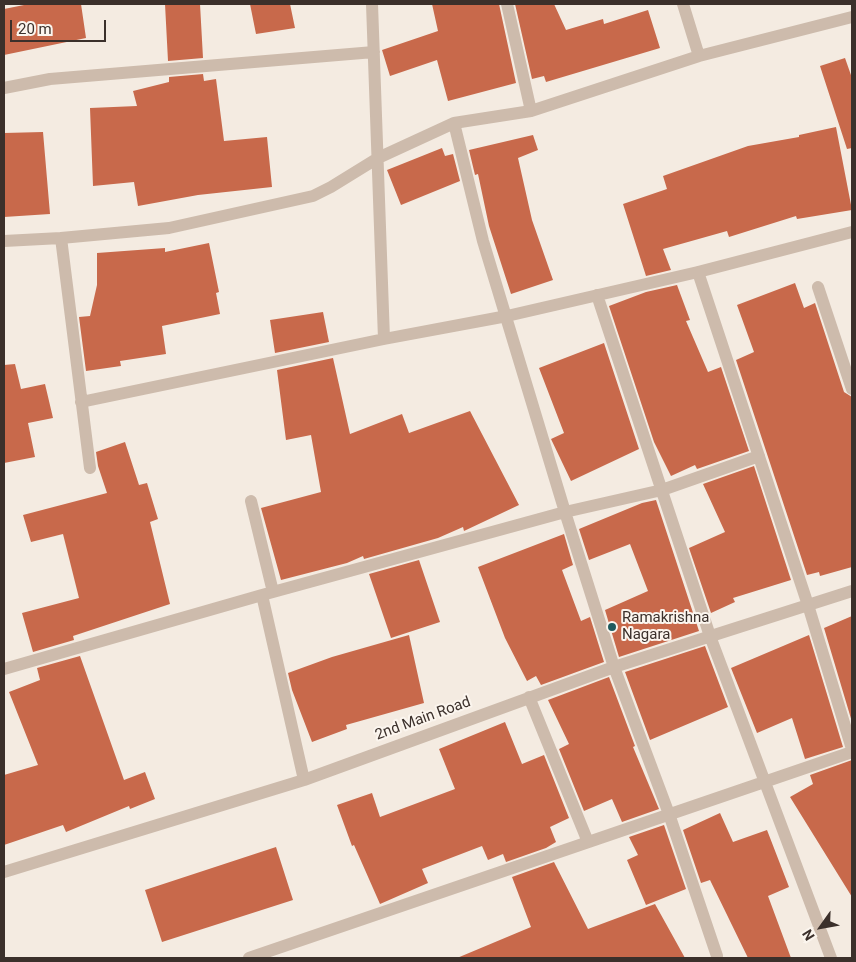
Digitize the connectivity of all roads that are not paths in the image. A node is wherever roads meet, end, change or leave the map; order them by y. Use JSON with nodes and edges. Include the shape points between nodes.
{"nodes":[{"id":1,"x":372,"y":4,"type":"edge"},
{"id":2,"x":507,"y":4,"type":"edge"},
{"id":3,"x":683,"y":4,"type":"edge"},
{"id":4,"x":852,"y":16,"type":"edge"},
{"id":5,"x":374,"y":52,"type":"junction"},
{"id":6,"x":699,"y":56,"type":"junction"},
{"id":7,"x":4,"y":88,"type":"edge"},
{"id":8,"x":531,"y":110,"type":"junction"},
{"id":9,"x":454,"y":123,"type":"junction"},
{"id":10,"x":378,"y":158,"type":"junction"},
{"id":11,"x":852,"y":232,"type":"edge"},
{"id":12,"x":61,"y":238,"type":"junction"},
{"id":13,"x":4,"y":241,"type":"edge"},
{"id":14,"x":698,"y":272,"type":"junction"},
{"id":15,"x":818,"y":287,"type":"dead end"},
{"id":16,"x":597,"y":295,"type":"junction"},
{"id":17,"x":506,"y":316,"type":"junction"},
{"id":18,"x":384,"y":339,"type":"junction"},
{"id":19,"x":852,"y":389,"type":"edge"},
{"id":20,"x":81,"y":402,"type":"junction"},
{"id":21,"x":759,"y":456,"type":"junction"},
{"id":22,"x":90,"y":468,"type":"dead end"},
{"id":23,"x":662,"y":490,"type":"junction"},
{"id":24,"x":250,"y":501,"type":"dead end"},
{"id":25,"x":565,"y":512,"type":"junction"},
{"id":26,"x":852,"y":591,"type":"edge"},
{"id":27,"x":268,"y":593,"type":"junction"},
{"id":28,"x":808,"y":605,"type":"junction"},
{"id":29,"x":710,"y":636,"type":"junction"},
{"id":30,"x":614,"y":667,"type":"junction"},
{"id":31,"x":4,"y":668,"type":"edge"},
{"id":32,"x":530,"y":698,"type":"junction"},
{"id":33,"x":852,"y":750,"type":"edge"},
{"id":34,"x":304,"y":780,"type":"junction"},
{"id":35,"x":764,"y":782,"type":"junction"},
{"id":36,"x":669,"y":814,"type":"junction"},
{"id":37,"x":588,"y":842,"type":"junction"},
{"id":38,"x":4,"y":872,"type":"edge"},
{"id":39,"x":717,"y":956,"type":"dead end"},
{"id":40,"x":249,"y":958,"type":"edge"},
{"id":41,"x":831,"y":958,"type":"edge"}],
"edges":[{"from":1,"to":5,"type":"street"},
{"from":2,"to":8,"type":"street"},
{"from":3,"to":6,"type":"street"},
{"from":4,"to":6,"type":"street"},
{"from":5,"to":7,"type":"street","via":[[50,79]]},
{"from":5,"to":10,"type":"street"},
{"from":6,"to":8,"type":"street"},
{"from":8,"to":9,"type":"street"},
{"from":9,"to":10,"type":"street"},
{"from":9,"to":17,"type":"street","via":[[483,241]]},
{"from":10,"to":12,"type":"street","via":[[313,196],[169,228]]},
{"from":10,"to":18,"type":"street"},
{"from":11,"to":14,"type":"street"},
{"from":12,"to":13,"type":"street"},
{"from":12,"to":20,"type":"street"},
{"from":14,"to":16,"type":"street"},
{"from":14,"to":21,"type":"street"},
{"from":15,"to":19,"type":"street"},
{"from":16,"to":17,"type":"street"},
{"from":16,"to":23,"type":"street"},
{"from":17,"to":18,"type":"street"},
{"from":17,"to":25,"type":"street"},
{"from":18,"to":20,"type":"street"},
{"from":20,"to":22,"type":"street"},
{"from":21,"to":23,"type":"street"},
{"from":21,"to":28,"type":"street"},
{"from":23,"to":25,"type":"street"},
{"from":23,"to":29,"type":"street"},
{"from":24,"to":27,"type":"street"},
{"from":25,"to":27,"type":"street"},
{"from":25,"to":30,"type":"street"},
{"from":26,"to":28,"type":"street","name":"2nd Main Road"},
{"from":27,"to":31,"type":"street"},
{"from":27,"to":34,"type":"street"},
{"from":28,"to":29,"type":"street","name":"2nd Main Road"},
{"from":28,"to":33,"type":"street"},
{"from":29,"to":30,"type":"street","name":"2nd Main Road"},
{"from":29,"to":35,"type":"street"},
{"from":30,"to":32,"type":"street","name":"2nd Main Road"},
{"from":30,"to":36,"type":"street"},
{"from":32,"to":34,"type":"street","name":"2nd Main Road"},
{"from":32,"to":37,"type":"street"},
{"from":33,"to":35,"type":"street"},
{"from":34,"to":38,"type":"street","name":"2nd Main Road"},
{"from":35,"to":36,"type":"street"},
{"from":35,"to":41,"type":"street"},
{"from":36,"to":37,"type":"street"},
{"from":36,"to":39,"type":"street"},
{"from":37,"to":40,"type":"street"}]}
